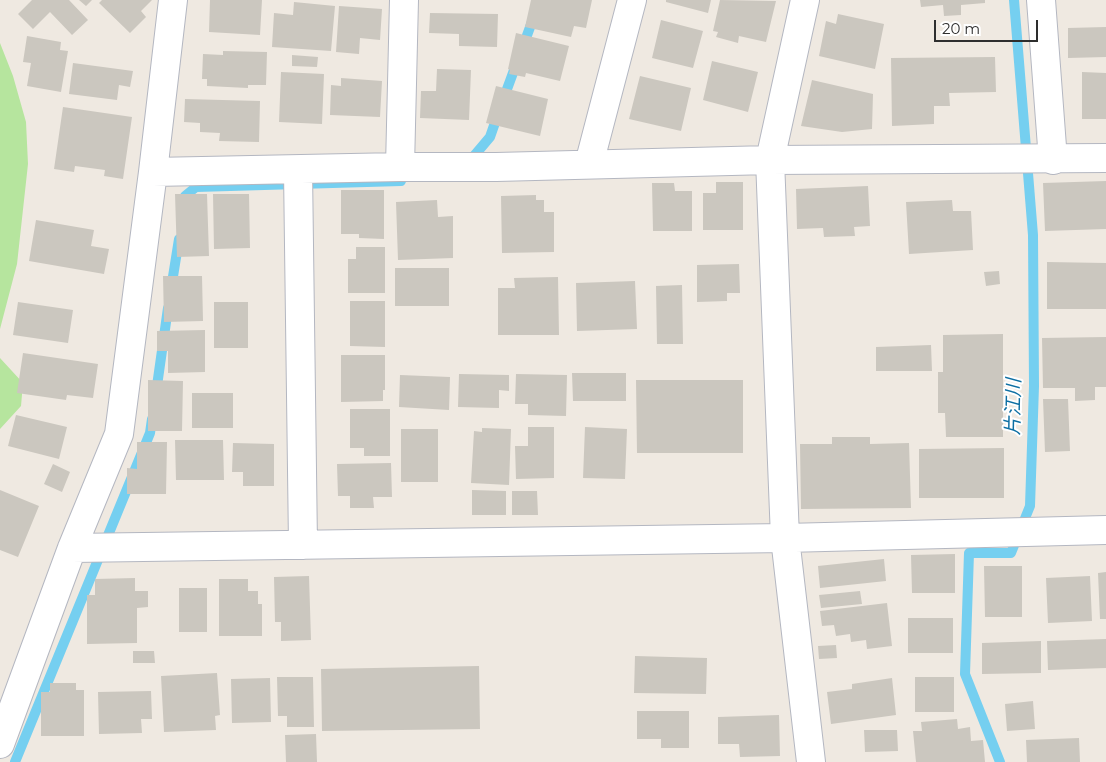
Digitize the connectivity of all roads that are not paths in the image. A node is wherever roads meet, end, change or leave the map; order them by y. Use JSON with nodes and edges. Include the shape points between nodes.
{"nodes":[{"id":1,"x":173,"y":0,"type":"edge"},
{"id":2,"x":404,"y":0,"type":"edge"},
{"id":3,"x":632,"y":0,"type":"edge"},
{"id":4,"x":805,"y":0,"type":"edge"},
{"id":5,"x":1041,"y":0,"type":"edge"},
{"id":6,"x":1106,"y":158,"type":"edge"},
{"id":7,"x":770,"y":160,"type":"junction"},
{"id":8,"x":1053,"y":160,"type":"junction"},
{"id":9,"x":589,"y":164,"type":"junction"},
{"id":10,"x":400,"y":167,"type":"junction"},
{"id":11,"x":298,"y":170,"type":"junction"},
{"id":12,"x":153,"y":172,"type":"junction"},
{"id":13,"x":1106,"y":530,"type":"edge"},
{"id":14,"x":785,"y":538,"type":"junction"},
{"id":15,"x":303,"y":544,"type":"junction"},
{"id":16,"x":72,"y":548,"type":"junction"},
{"id":17,"x":0,"y":744,"type":"edge"},
{"id":18,"x":811,"y":762,"type":"edge"}],
"edges":[{"from":1,"to":12,"type":"street"},
{"from":2,"to":10,"type":"street"},
{"from":3,"to":9,"type":"street"},
{"from":4,"to":7,"type":"street"},
{"from":5,"to":8,"type":"street"},
{"from":6,"to":8,"type":"street"},
{"from":7,"to":8,"type":"street"},
{"from":7,"to":9,"type":"street"},
{"from":7,"to":14,"type":"street"},
{"from":9,"to":10,"type":"street"},
{"from":10,"to":11,"type":"street"},
{"from":11,"to":12,"type":"street"},
{"from":11,"to":15,"type":"street"},
{"from":12,"to":16,"type":"street","via":[[119,434]]},
{"from":13,"to":14,"type":"street"},
{"from":14,"to":15,"type":"street"},
{"from":14,"to":18,"type":"street"},
{"from":15,"to":16,"type":"street"},
{"from":16,"to":17,"type":"street"}]}
